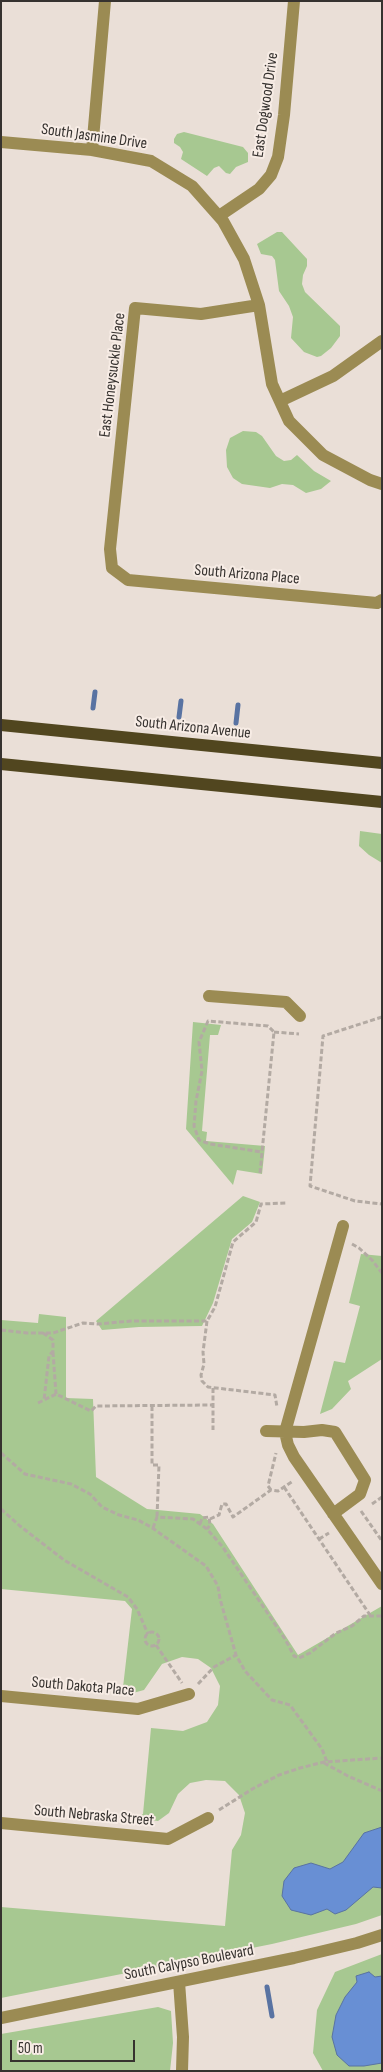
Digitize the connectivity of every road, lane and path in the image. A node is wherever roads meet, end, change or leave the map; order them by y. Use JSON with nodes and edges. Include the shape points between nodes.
{"nodes":[{"id":1,"x":105,"y":1,"type":"edge"},
{"id":2,"x":294,"y":1,"type":"edge"},
{"id":3,"x":1,"y":142,"type":"edge"},
{"id":4,"x":92,"y":150,"type":"junction"},
{"id":5,"x":219,"y":216,"type":"junction"},
{"id":6,"x":259,"y":305,"type":"junction"},
{"id":7,"x":382,"y":342,"type":"edge"},
{"id":8,"x":280,"y":401,"type":"junction"},
{"id":9,"x":382,"y":484,"type":"edge"},
{"id":10,"x":112,"y":568,"type":"joint"},
{"id":11,"x":382,"y":600,"type":"edge"},
{"id":12,"x":1,"y":726,"type":"edge"},
{"id":13,"x":382,"y":763,"type":"edge"},
{"id":14,"x":1,"y":764,"type":"edge"},
{"id":15,"x":382,"y":802,"type":"edge"},
{"id":16,"x":210,"y":996,"type":"dead end"},
{"id":17,"x":300,"y":1016,"type":"dead end"},
{"id":18,"x":382,"y":1018,"type":"edge"},
{"id":19,"x":274,"y":1032,"type":"junction"},
{"id":20,"x":299,"y":1034,"type":"dead end"},
{"id":21,"x":262,"y":1152,"type":"junction"},
{"id":22,"x":260,"y":1173,"type":"dead end"},
{"id":23,"x":286,"y":1203,"type":"dead end"},
{"id":24,"x":382,"y":1204,"type":"edge"},
{"id":25,"x":343,"y":1226,"type":"dead end"},
{"id":26,"x":339,"y":1242,"type":"junction"},
{"id":27,"x":382,"y":1273,"type":"edge"},
{"id":28,"x":207,"y":1321,"type":"junction"},
{"id":29,"x":1,"y":1330,"type":"edge"},
{"id":30,"x":43,"y":1333,"type":"junction"},
{"id":31,"x":53,"y":1351,"type":"junction"},
{"id":32,"x":213,"y":1388,"type":"junction"},
{"id":33,"x":56,"y":1394,"type":"junction"},
{"id":34,"x":44,"y":1400,"type":"junction"},
{"id":35,"x":38,"y":1403,"type":"dead end"},
{"id":36,"x":152,"y":1406,"type":"junction"},
{"id":37,"x":213,"y":1406,"type":"junction"},
{"id":38,"x":289,"y":1418,"type":"junction"},
{"id":39,"x":213,"y":1430,"type":"dead end"},
{"id":40,"x":266,"y":1431,"type":"dead end"},
{"id":41,"x":285,"y":1432,"type":"junction"},
{"id":42,"x":1,"y":1453,"type":"edge"},
{"id":43,"x":305,"y":1473,"type":"junction"},
{"id":44,"x":284,"y":1487,"type":"junction"},
{"id":45,"x":1,"y":1509,"type":"edge"},
{"id":46,"x":361,"y":1511,"type":"dead end"},
{"id":47,"x":333,"y":1514,"type":"junction"},
{"id":48,"x":157,"y":1517,"type":"junction"},
{"id":49,"x":210,"y":1519,"type":"junction"},
{"id":50,"x":200,"y":1524,"type":"junction"},
{"id":51,"x":153,"y":1528,"type":"junction"},
{"id":52,"x":207,"y":1529,"type":"junction"},
{"id":53,"x":382,"y":1541,"type":"edge"},
{"id":54,"x":382,"y":1584,"type":"edge"},
{"id":55,"x":370,"y":1616,"type":"junction"},
{"id":56,"x":382,"y":1616,"type":"edge"},
{"id":57,"x":148,"y":1634,"type":"junction"},
{"id":58,"x":156,"y":1645,"type":"junction"},
{"id":59,"x":236,"y":1655,"type":"junction"},
{"id":60,"x":189,"y":1694,"type":"junction"},
{"id":61,"x":1,"y":1696,"type":"edge"},
{"id":62,"x":382,"y":1758,"type":"edge"},
{"id":63,"x":326,"y":1762,"type":"junction"},
{"id":64,"x":382,"y":1791,"type":"edge"},
{"id":65,"x":208,"y":1818,"type":"joint"},
{"id":66,"x":1,"y":1823,"type":"edge"},
{"id":67,"x":382,"y":1935,"type":"edge"},
{"id":68,"x":179,"y":1982,"type":"junction"},
{"id":69,"x":1,"y":2018,"type":"edge"},
{"id":70,"x":182,"y":2071,"type":"edge"}],
"edges":[{"from":1,"to":4,"type":"street"},
{"from":2,"to":5,"type":"street","name":"East Dogwood Drive","via":[[278,157],[271,175],[259,189]]},
{"from":3,"to":4,"type":"street","name":"South Jasmine Drive"},
{"from":4,"to":5,"type":"street","name":"South Jasmine Drive","via":[[151,161],[192,186]]},
{"from":5,"to":6,"type":"street","name":"South Jasmine Drive","via":[[244,259]]},
{"from":6,"to":8,"type":"street","name":"South Jasmine Drive","via":[[272,384]]},
{"from":6,"to":10,"type":"street","name":"East Honeysuckle Place","via":[[201,314],[135,308],[110,550]]},
{"from":7,"to":8,"type":"street","via":[[333,376]]},
{"from":8,"to":9,"type":"street","name":"South Jasmine Drive","via":[[289,421],[323,454]]},
{"from":10,"to":11,"type":"street","name":"South Arizona Place","via":[[128,580],[377,603]]},
{"from":12,"to":13,"type":"main road","name":"South Arizona Avenue"},
{"from":14,"to":15,"type":"main road"},
{"from":16,"to":17,"type":"street","via":[[286,1002]]},
{"from":18,"to":24,"type":"path","via":[[324,1036],[310,1186],[355,1202]]},
{"from":19,"to":20,"type":"path"},
{"from":19,"to":21,"type":"path"},
{"from":19,"to":21,"type":"path","via":[[268,1026],[208,1021],[199,1042],[202,1072],[194,1126],[199,1140]]},
{"from":21,"to":22,"type":"path"},
{"from":23,"to":28,"type":"path","via":[[261,1204],[256,1222],[233,1242],[215,1307]]},
{"from":25,"to":26,"type":"street"},
{"from":26,"to":27,"type":"path","via":[[359,1248]]},
{"from":26,"to":38,"type":"street"},
{"from":28,"to":30,"type":"path","via":[[82,1323],[53,1334]]},
{"from":28,"to":32,"type":"path","via":[[201,1375],[202,1381]]},
{"from":29,"to":30,"type":"path"},
{"from":30,"to":31,"type":"path","via":[[53,1340]]},
{"from":31,"to":33,"type":"path"},
{"from":31,"to":34,"type":"path","via":[[48,1356]]},
{"from":32,"to":37,"type":"path"},
{"from":32,"to":38,"type":"path","via":[[276,1395],[277,1412]]},
{"from":33,"to":34,"type":"path"},
{"from":33,"to":36,"type":"path","via":[[91,1411],[96,1406]]},
{"from":34,"to":35,"type":"path"},
{"from":36,"to":37,"type":"path"},
{"from":36,"to":48,"type":"path","via":[[152,1465],[159,1465]]},
{"from":37,"to":39,"type":"path"},
{"from":38,"to":41,"type":"street"},
{"from":40,"to":41,"type":"street"},
{"from":41,"to":43,"type":"street","via":[[288,1445]]},
{"from":41,"to":47,"type":"street","via":[[335,1432],[365,1480],[360,1494]]},
{"from":42,"to":51,"type":"path","via":[[25,1474],[71,1484],[90,1494],[102,1507]]},
{"from":43,"to":44,"type":"path"},
{"from":43,"to":47,"type":"street"},
{"from":44,"to":49,"type":"path","via":[[278,1491],[271,1490],[234,1517],[226,1504],[222,1504],[219,1515]]},
{"from":44,"to":55,"type":"path"},
{"from":45,"to":57,"type":"path","via":[[64,1560],[128,1597],[138,1609]]},
{"from":46,"to":53,"type":"path"},
{"from":47,"to":54,"type":"street"},
{"from":48,"to":50,"type":"path","via":[[193,1519]]},
{"from":48,"to":51,"type":"path"},
{"from":49,"to":50,"type":"path","via":[[202,1518]]},
{"from":49,"to":52,"type":"path"},
{"from":50,"to":52,"type":"path"},
{"from":51,"to":59,"type":"path","via":[[206,1566],[213,1576]]},
{"from":52,"to":55,"type":"path","via":[[222,1546],[294,1656],[299,1658],[310,1653],[336,1633],[364,1616]]},
{"from":55,"to":56,"type":"path"},
{"from":57,"to":58,"type":"path","via":[[146,1642],[150,1646]]},
{"from":57,"to":58,"type":"path","via":[[158,1636]]},
{"from":58,"to":60,"type":"path"},
{"from":59,"to":60,"type":"path","via":[[214,1667]]},
{"from":59,"to":63,"type":"path","via":[[245,1671],[272,1700],[290,1705],[317,1741]]},
{"from":60,"to":61,"type":"street","name":"South Dakota Place","via":[[138,1709]]},
{"from":62,"to":63,"type":"path"},
{"from":63,"to":64,"type":"path"},
{"from":63,"to":65,"type":"path","via":[[279,1775]]},
{"from":65,"to":66,"type":"street","name":"South Nebraska Street","via":[[168,1839]]},
{"from":67,"to":68,"type":"street","name":"South Calypso Boulevard","via":[[327,1951]]},
{"from":68,"to":69,"type":"street","name":"South Calypso Boulevard"},
{"from":68,"to":70,"type":"street"}]}
